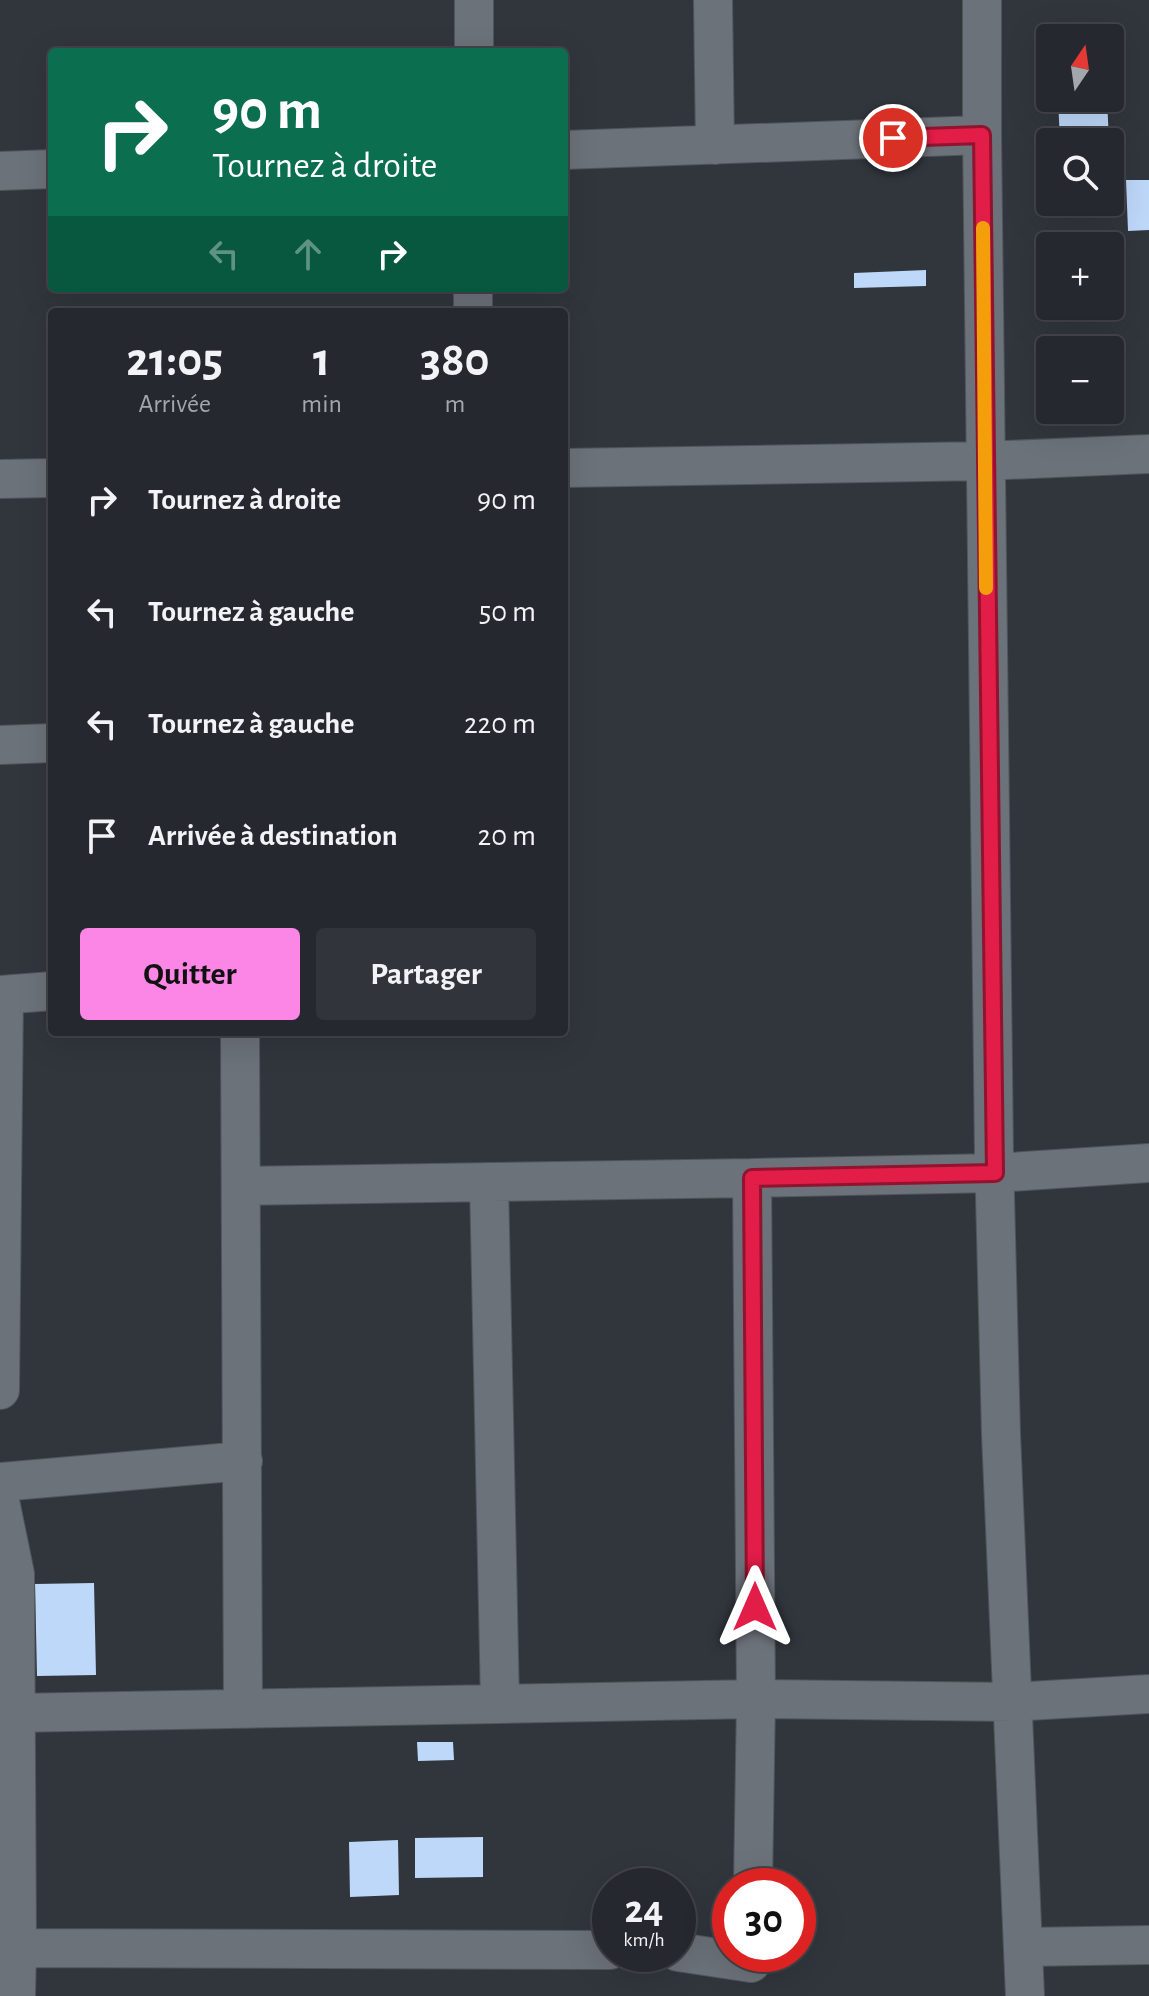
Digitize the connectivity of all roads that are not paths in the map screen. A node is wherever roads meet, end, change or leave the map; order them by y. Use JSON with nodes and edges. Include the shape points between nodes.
{"nodes":[{"id":1,"x":474,"y":0,"type":"edge"},
{"id":2,"x":713,"y":0,"type":"edge"},
{"id":3,"x":982,"y":0,"type":"edge"},
{"id":4,"x":474,"y":48,"type":"edge"},
{"id":5,"x":982,"y":135,"type":"junction"},
{"id":6,"x":715,"y":145,"type":"junction"},
{"id":7,"x":568,"y":150,"type":"edge"},
{"id":8,"x":48,"y":169,"type":"edge"},
{"id":9,"x":0,"y":171,"type":"edge"},
{"id":10,"x":1149,"y":454,"type":"edge"},
{"id":11,"x":984,"y":461,"type":"junction"},
{"id":12,"x":568,"y":468,"type":"edge"},
{"id":13,"x":48,"y":478,"type":"edge"},
{"id":14,"x":0,"y":479,"type":"edge"},
{"id":15,"x":48,"y":743,"type":"edge"},
{"id":16,"x":0,"y":745,"type":"edge"},
{"id":17,"x":48,"y":991,"type":"edge"},
{"id":18,"x":2,"y":995,"type":"edge"},
{"id":19,"x":240,"y":1036,"type":"edge"},
{"id":20,"x":1149,"y":1163,"type":"edge"},
{"id":21,"x":995,"y":1173,"type":"junction"},
{"id":22,"x":752,"y":1178,"type":"junction"},
{"id":23,"x":489,"y":1182,"type":"junction"},
{"id":24,"x":241,"y":1186,"type":"junction"},
{"id":25,"x":0,"y":1390,"type":"edge"},
{"id":26,"x":243,"y":1461,"type":"junction"},
{"id":27,"x":0,"y":1482,"type":"edge"},
{"id":28,"x":0,"y":1501,"type":"edge"},
{"id":29,"x":1149,"y":1694,"type":"edge"},
{"id":30,"x":756,"y":1699,"type":"junction"},
{"id":31,"x":1012,"y":1702,"type":"junction"},
{"id":32,"x":500,"y":1703,"type":"junction"},
{"id":33,"x":243,"y":1707,"type":"junction"},
{"id":34,"x":14,"y":1713,"type":"junction"},
{"id":35,"x":753,"y":1868,"type":"edge"},
{"id":36,"x":1149,"y":1945,"type":"edge"},
{"id":37,"x":1024,"y":1947,"type":"junction"},
{"id":38,"x":9,"y":1948,"type":"edge"},
{"id":39,"x":592,"y":1950,"type":"edge"},
{"id":40,"x":16,"y":1996,"type":"edge"},
{"id":41,"x":1025,"y":1996,"type":"edge"}],
"edges":[{"from":1,"to":4,"type":"street"},
{"from":2,"to":6,"type":"street"},
{"from":3,"to":5,"type":"street"},
{"from":5,"to":6,"type":"street"},
{"from":5,"to":11,"type":"street"},
{"from":6,"to":7,"type":"street"},
{"from":8,"to":9,"type":"street"},
{"from":10,"to":11,"type":"street"},
{"from":11,"to":12,"type":"street"},
{"from":11,"to":21,"type":"street"},
{"from":13,"to":14,"type":"street"},
{"from":15,"to":16,"type":"street"},
{"from":17,"to":18,"type":"street"},
{"from":18,"to":25,"type":"street"},
{"from":19,"to":24,"type":"street"},
{"from":20,"to":21,"type":"street"},
{"from":21,"to":22,"type":"street"},
{"from":21,"to":31,"type":"street"},
{"from":22,"to":23,"type":"street"},
{"from":22,"to":30,"type":"street"},
{"from":23,"to":24,"type":"street"},
{"from":23,"to":32,"type":"street"},
{"from":24,"to":26,"type":"street"},
{"from":26,"to":27,"type":"street"},
{"from":26,"to":33,"type":"street"},
{"from":28,"to":34,"type":"street","via":[[15,1574]]},
{"from":29,"to":31,"type":"street"},
{"from":30,"to":31,"type":"street"},
{"from":30,"to":32,"type":"street"},
{"from":30,"to":35,"type":"street"},
{"from":31,"to":37,"type":"street"},
{"from":32,"to":33,"type":"street"},
{"from":33,"to":34,"type":"street"},
{"from":34,"to":38,"type":"street"},
{"from":36,"to":37,"type":"street"},
{"from":37,"to":41,"type":"street"},
{"from":38,"to":39,"type":"street"},
{"from":38,"to":40,"type":"street"}]}
